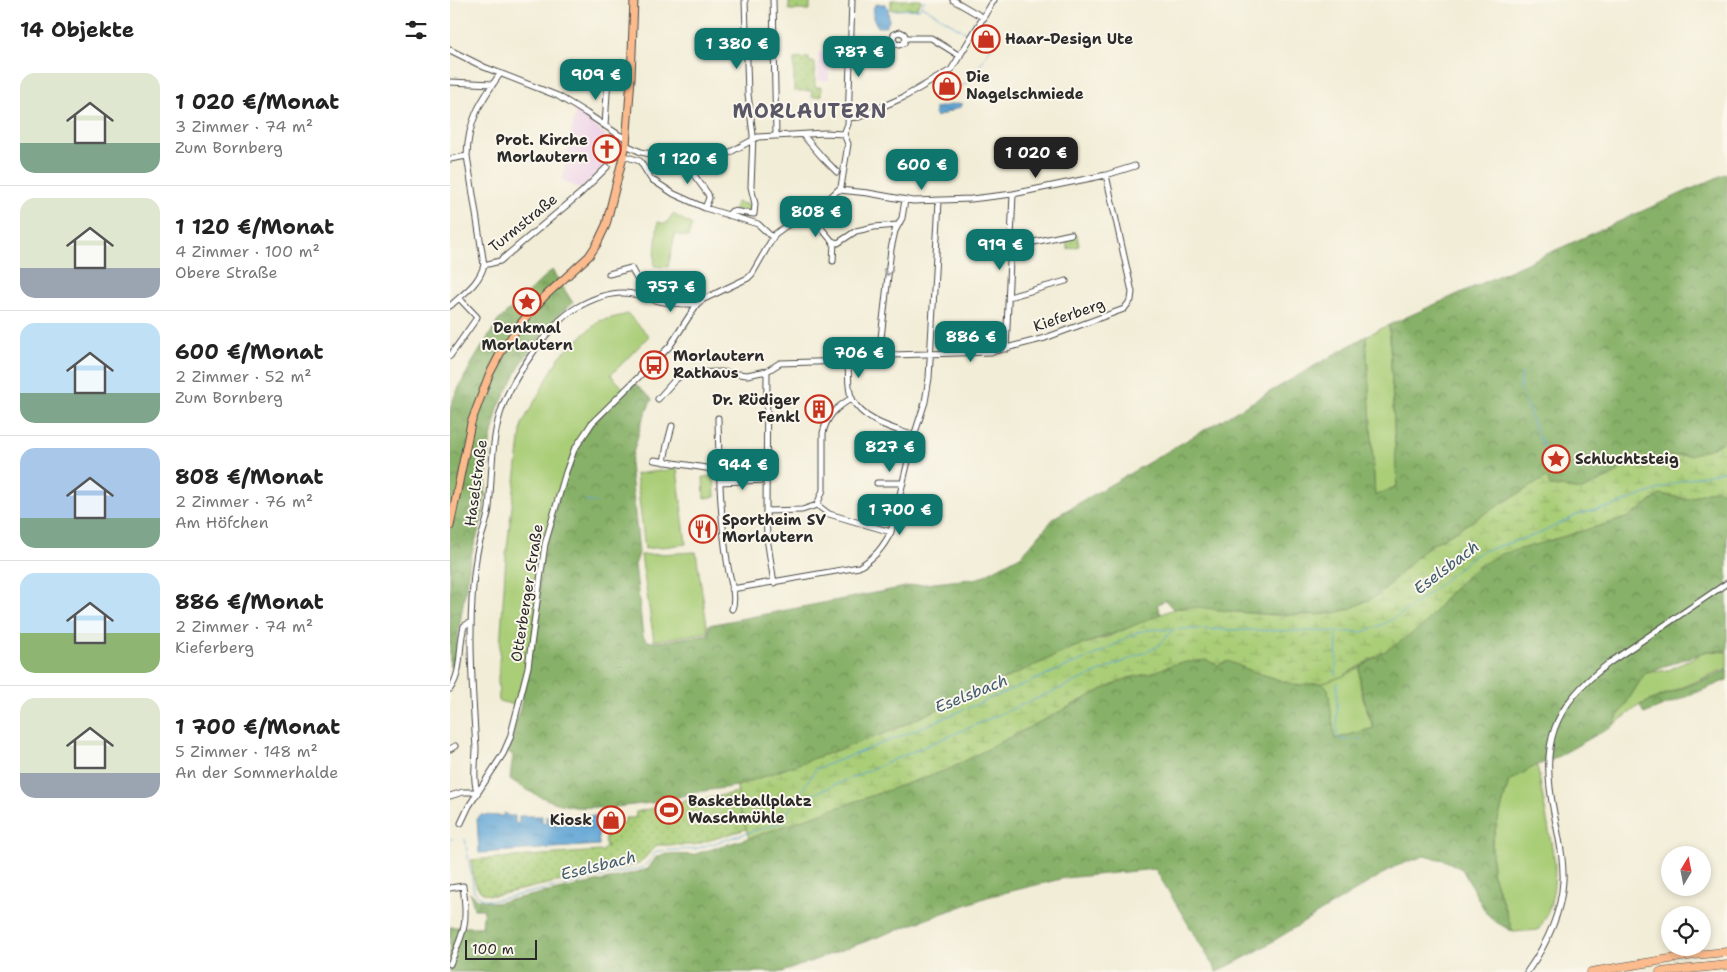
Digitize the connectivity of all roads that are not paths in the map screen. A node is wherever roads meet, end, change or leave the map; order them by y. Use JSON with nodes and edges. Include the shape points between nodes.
{"nodes":[{"id":1,"x":634,"y":0,"type":"edge"},
{"id":2,"x":745,"y":0,"type":"edge"},
{"id":3,"x":773,"y":0,"type":"edge"},
{"id":4,"x":852,"y":0,"type":"edge"},
{"id":5,"x":953,"y":0,"type":"edge"},
{"id":6,"x":994,"y":0,"type":"edge"},
{"id":7,"x":984,"y":18,"type":"junction"},
{"id":8,"x":906,"y":38,"type":"dead end"},
{"id":9,"x":450,"y":50,"type":"edge"},
{"id":10,"x":960,"y":56,"type":"junction"},
{"id":11,"x":500,"y":74,"type":"junction"},
{"id":12,"x":608,"y":77,"type":"dead end"},
{"id":13,"x":450,"y":82,"type":"edge"},
{"id":14,"x":493,"y":84,"type":"junction"},
{"id":15,"x":848,"y":118,"type":"junction"},
{"id":16,"x":605,"y":126,"type":"junction"},
{"id":17,"x":844,"y":134,"type":"junction"},
{"id":18,"x":776,"y":135,"type":"junction"},
{"id":19,"x":803,"y":135,"type":"junction"},
{"id":20,"x":753,"y":139,"type":"junction"},
{"id":21,"x":626,"y":141,"type":"junction"},
{"id":22,"x":640,"y":152,"type":"junction"},
{"id":23,"x":467,"y":156,"type":"junction"},
{"id":24,"x":624,"y":156,"type":"junction"},
{"id":25,"x":450,"y":159,"type":"edge"},
{"id":26,"x":637,"y":160,"type":"junction"},
{"id":27,"x":690,"y":165,"type":"junction"},
{"id":28,"x":1135,"y":166,"type":"dead end"},
{"id":29,"x":607,"y":167,"type":"dead end"},
{"id":30,"x":837,"y":172,"type":"dead end"},
{"id":31,"x":1106,"y":175,"type":"junction"},
{"id":32,"x":838,"y":190,"type":"junction"},
{"id":33,"x":1013,"y":194,"type":"junction"},
{"id":34,"x":905,"y":200,"type":"junction"},
{"id":35,"x":938,"y":201,"type":"junction"},
{"id":36,"x":705,"y":208,"type":"junction"},
{"id":37,"x":728,"y":215,"type":"junction"},
{"id":38,"x":811,"y":216,"type":"junction"},
{"id":39,"x":898,"y":225,"type":"junction"},
{"id":40,"x":1070,"y":234,"type":"dead end"},
{"id":41,"x":772,"y":237,"type":"junction"},
{"id":42,"x":834,"y":242,"type":"junction"},
{"id":43,"x":1011,"y":248,"type":"junction"},
{"id":44,"x":833,"y":260,"type":"dead end"},
{"id":45,"x":484,"y":265,"type":"junction"},
{"id":46,"x":609,"y":274,"type":"dead end"},
{"id":47,"x":1066,"y":281,"type":"dead end"},
{"id":48,"x":1009,"y":297,"type":"junction"},
{"id":49,"x":459,"y":298,"type":"junction"},
{"id":50,"x":648,"y":298,"type":"junction"},
{"id":51,"x":697,"y":304,"type":"junction"},
{"id":52,"x":450,"y":306,"type":"edge"},
{"id":53,"x":1006,"y":349,"type":"junction"},
{"id":54,"x":931,"y":354,"type":"junction"},
{"id":55,"x":450,"y":356,"type":"edge"},
{"id":56,"x":880,"y":356,"type":"junction"},
{"id":57,"x":848,"y":361,"type":"junction"},
{"id":58,"x":767,"y":371,"type":"junction"},
{"id":59,"x":852,"y":398,"type":"junction"},
{"id":60,"x":658,"y":399,"type":"dead end"},
{"id":61,"x":718,"y":418,"type":"dead end"},
{"id":62,"x":672,"y":426,"type":"dead end"},
{"id":63,"x":914,"y":436,"type":"junction"},
{"id":64,"x":654,"y":460,"type":"dead end"},
{"id":65,"x":664,"y":462,"type":"junction"},
{"id":66,"x":720,"y":470,"type":"junction"},
{"id":67,"x":765,"y":480,"type":"junction"},
{"id":68,"x":720,"y":482,"type":"junction"},
{"id":69,"x":903,"y":482,"type":"junction"},
{"id":70,"x":877,"y":483,"type":"dead end"},
{"id":71,"x":817,"y":505,"type":"junction"},
{"id":72,"x":766,"y":510,"type":"junction"},
{"id":73,"x":450,"y":526,"type":"edge"},
{"id":74,"x":891,"y":532,"type":"junction"},
{"id":75,"x":774,"y":582,"type":"junction"},
{"id":76,"x":1727,"y":583,"type":"edge"},
{"id":77,"x":732,"y":589,"type":"junction"},
{"id":78,"x":732,"y":609,"type":"dead end"},
{"id":79,"x":471,"y":622,"type":"junction"},
{"id":80,"x":450,"y":689,"type":"edge"},
{"id":81,"x":478,"y":792,"type":"junction"},
{"id":82,"x":450,"y":796,"type":"edge"},
{"id":83,"x":461,"y":823,"type":"dead end"},
{"id":84,"x":450,"y":888,"type":"edge"},
{"id":85,"x":1727,"y":952,"type":"edge"},
{"id":86,"x":450,"y":964,"type":"edge"},
{"id":87,"x":1727,"y":965,"type":"edge"},
{"id":88,"x":1527,"y":972,"type":"edge"},
{"id":89,"x":1591,"y":972,"type":"edge"},
{"id":90,"x":1660,"y":972,"type":"edge"}],
"edges":[{"from":1,"to":21,"type":"main road"},
{"from":2,"to":20,"type":"street"},
{"from":3,"to":18,"type":"street"},
{"from":4,"to":15,"type":"street","name":"Otterberger Straße"},
{"from":5,"to":7,"type":"street"},
{"from":6,"to":7,"type":"street"},
{"from":7,"to":10,"type":"street"},
{"from":8,"to":10,"type":"street","via":[[931,38]]},
{"from":9,"to":11,"type":"street"},
{"from":10,"to":15,"type":"street","via":[[952,70],[914,92],[864,115]]},
{"from":11,"to":14,"type":"street"},
{"from":11,"to":16,"type":"street","via":[[558,96]]},
{"from":12,"to":16,"type":"street"},
{"from":13,"to":14,"type":"street"},
{"from":14,"to":23,"type":"street","via":[[481,100],[472,121]]},
{"from":15,"to":17,"type":"street","name":"Otterberger Straße"},
{"from":16,"to":21,"type":"street"},
{"from":17,"to":19,"type":"street"},
{"from":17,"to":32,"type":"street","name":"Otterberger Straße","via":[[848,144],[843,184]]},
{"from":18,"to":19,"type":"street"},
{"from":18,"to":20,"type":"street"},
{"from":19,"to":30,"type":"street"},
{"from":20,"to":27,"type":"street","via":[[714,162]]},
{"from":20,"to":37,"type":"street","via":[[750,187],[756,204],[755,213],[732,212]]},
{"from":21,"to":22,"type":"street"},
{"from":21,"to":24,"type":"main road"},
{"from":22,"to":26,"type":"street"},
{"from":22,"to":27,"type":"street"},
{"from":23,"to":25,"type":"street"},
{"from":23,"to":45,"type":"street"},
{"from":24,"to":26,"type":"street"},
{"from":24,"to":73,"type":"main road","via":[[606,225],[593,251],[532,310],[489,375],[471,423]]},
{"from":26,"to":36,"type":"street","via":[[657,184]]},
{"from":27,"to":36,"type":"street","via":[[708,194]]},
{"from":28,"to":31,"type":"street"},
{"from":29,"to":45,"type":"street","name":"Turmstraße","via":[[500,261]]},
{"from":31,"to":33,"type":"street"},
{"from":31,"to":53,"type":"street","name":"Kieferberg","via":[[1132,292],[1129,305],[1072,329]]},
{"from":32,"to":34,"type":"street"},
{"from":32,"to":38,"type":"street","name":"Otterberger Straße"},
{"from":33,"to":35,"type":"street"},
{"from":33,"to":43,"type":"street"},
{"from":34,"to":35,"type":"street"},
{"from":34,"to":39,"type":"street"},
{"from":35,"to":54,"type":"street"},
{"from":36,"to":37,"type":"street"},
{"from":37,"to":41,"type":"street","via":[[758,224]]},
{"from":38,"to":41,"type":"street","name":"Otterberger Straße","via":[[778,230]]},
{"from":38,"to":42,"type":"street"},
{"from":39,"to":42,"type":"street","via":[[856,231],[840,242]]},
{"from":39,"to":56,"type":"street","one_way":true,"via":[[891,249]]},
{"from":40,"to":43,"type":"street"},
{"from":41,"to":51,"type":"street","name":"Otterberger Straße","via":[[748,278]]},
{"from":42,"to":44,"type":"street"},
{"from":43,"to":48,"type":"street"},
{"from":45,"to":49,"type":"street","name":"Turmstraße","via":[[474,285]]},
{"from":46,"to":50,"type":"street","via":[[631,268]]},
{"from":47,"to":48,"type":"street"},
{"from":48,"to":53,"type":"street"},
{"from":49,"to":52,"type":"street","name":"Turmstraße"},
{"from":49,"to":55,"type":"street","via":[[476,319]]},
{"from":50,"to":51,"type":"street","name":"Haselstraße"},
{"from":50,"to":79,"type":"street","name":"Haselstraße","via":[[628,293],[610,294],[576,308],[556,325],[517,376],[498,423],[488,515],[476,557]]},
{"from":51,"to":81,"type":"street","name":"Otterberger Straße","via":[[670,346],[592,424],[574,450],[545,544],[528,667],[510,738]]},
{"from":53,"to":54,"type":"street","name":"Kieferberg"},
{"from":54,"to":56,"type":"street","name":"Kieferberg"},
{"from":54,"to":63,"type":"street","via":[[927,390]]},
{"from":56,"to":57,"type":"street","name":"Kieferberg"},
{"from":57,"to":58,"type":"street","name":"Kieferberg","via":[[780,362]]},
{"from":57,"to":59,"type":"street"},
{"from":58,"to":60,"type":"street","name":"Kieferberg","via":[[742,376],[721,372],[688,373],[674,381]]},
{"from":58,"to":67,"type":"street"},
{"from":59,"to":63,"type":"street","via":[[869,418]]},
{"from":59,"to":71,"type":"street","via":[[835,410],[825,426],[823,490]]},
{"from":61,"to":66,"type":"street"},
{"from":62,"to":65,"type":"street"},
{"from":63,"to":69,"type":"street"},
{"from":64,"to":65,"type":"street"},
{"from":65,"to":66,"type":"street"},
{"from":66,"to":68,"type":"street"},
{"from":67,"to":68,"type":"street"},
{"from":67,"to":72,"type":"street"},
{"from":68,"to":77,"type":"street","via":[[723,534]]},
{"from":69,"to":70,"type":"street"},
{"from":69,"to":74,"type":"street"},
{"from":71,"to":72,"type":"street","via":[[802,510]]},
{"from":71,"to":74,"type":"street","via":[[829,514]]},
{"from":72,"to":75,"type":"street"},
{"from":74,"to":75,"type":"street","via":[[872,559],[859,567]]},
{"from":75,"to":77,"type":"street"},
{"from":76,"to":88,"type":"street","via":[[1609,663],[1566,704],[1555,726],[1548,761],[1550,795],[1562,865],[1561,895],[1552,930]]},
{"from":77,"to":78,"type":"street"},
{"from":79,"to":80,"type":"street","via":[[464,626],[458,670]]},
{"from":79,"to":81,"type":"street","name":"Haselstraße","via":[[476,749],[474,785]]},
{"from":81,"to":82,"type":"street"},
{"from":81,"to":83,"type":"street","name":"Otterberger Straße"},
{"from":84,"to":86,"type":"street","via":[[463,886],[466,907],[466,923]]},
{"from":85,"to":89,"type":"highway"},
{"from":87,"to":90,"type":"highway"}]}
